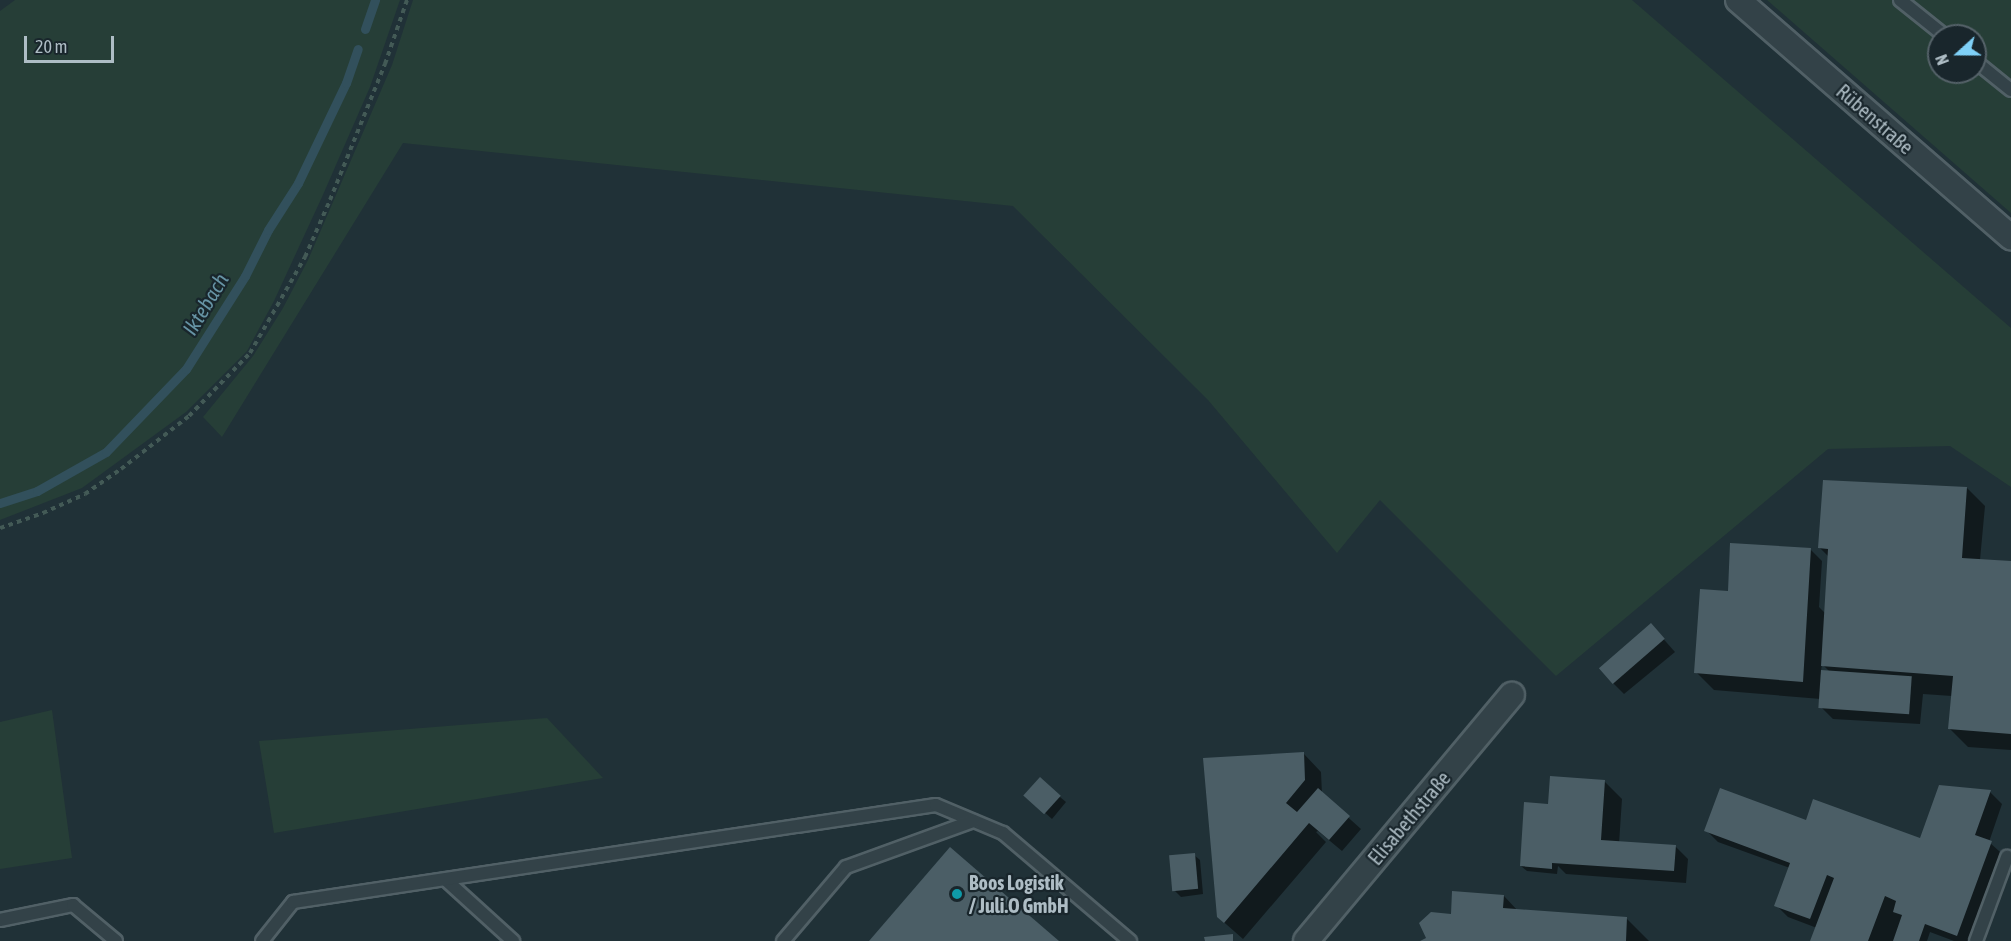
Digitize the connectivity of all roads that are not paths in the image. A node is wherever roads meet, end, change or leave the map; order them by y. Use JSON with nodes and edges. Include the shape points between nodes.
{"nodes":[{"id":1,"x":1738,"y":0,"type":"edge"},
{"id":2,"x":1900,"y":0,"type":"edge"},
{"id":3,"x":1930,"y":24,"type":"edge"},
{"id":4,"x":1987,"y":71,"type":"edge"},
{"id":5,"x":2011,"y":90,"type":"edge"},
{"id":6,"x":2011,"y":237,"type":"edge"},
{"id":7,"x":1512,"y":694,"type":"dead end"},
{"id":8,"x":973,"y":821,"type":"junction"},
{"id":9,"x":2007,"y":857,"type":"dead end"},
{"id":10,"x":446,"y":880,"type":"junction"},
{"id":11,"x":0,"y":920,"type":"edge"},
{"id":12,"x":116,"y":941,"type":"edge"},
{"id":13,"x":262,"y":941,"type":"edge"},
{"id":14,"x":513,"y":941,"type":"edge"},
{"id":15,"x":783,"y":941,"type":"edge"},
{"id":16,"x":1130,"y":941,"type":"edge"},
{"id":17,"x":1306,"y":941,"type":"edge"},
{"id":18,"x":1976,"y":941,"type":"edge"}],
"edges":[{"from":1,"to":6,"type":"street","name":"Rübenstraße"},
{"from":2,"to":3,"type":"lane"},
{"from":4,"to":5,"type":"lane"},
{"from":7,"to":17,"type":"street","name":"Elisabethstraße"},
{"from":8,"to":10,"type":"lane","via":[[936,805]]},
{"from":8,"to":15,"type":"lane","via":[[846,867]]},
{"from":8,"to":16,"type":"lane","via":[[1003,833]]},
{"from":9,"to":18,"type":"lane"},
{"from":10,"to":13,"type":"lane","via":[[293,902]]},
{"from":10,"to":14,"type":"lane"},
{"from":11,"to":12,"type":"lane","via":[[73,905]]}]}
